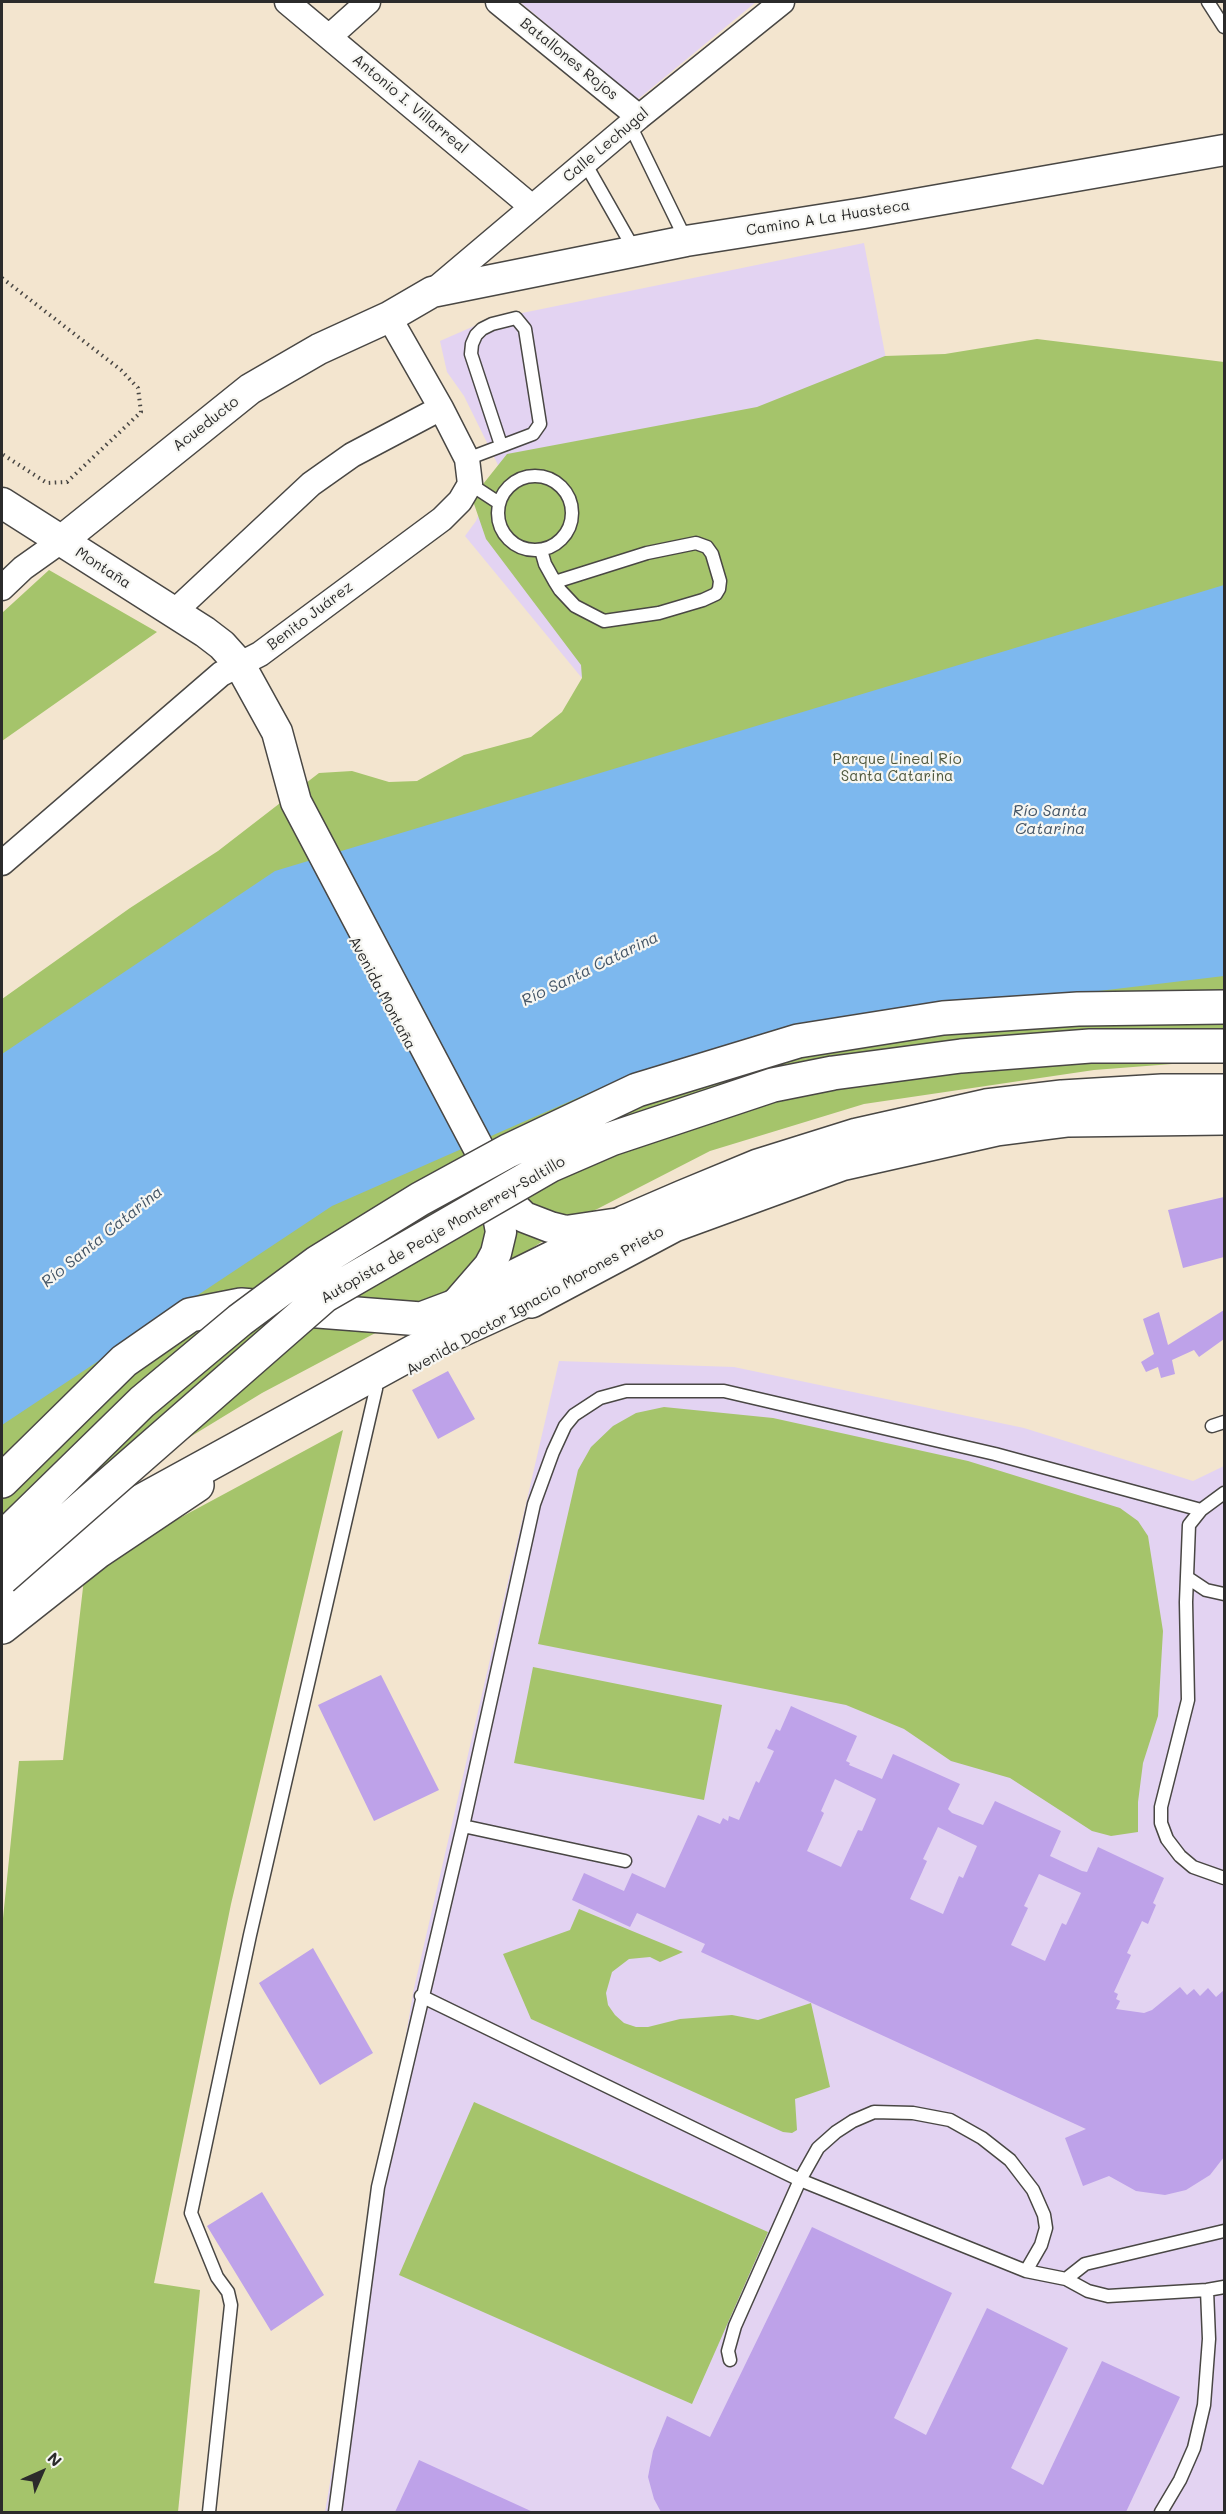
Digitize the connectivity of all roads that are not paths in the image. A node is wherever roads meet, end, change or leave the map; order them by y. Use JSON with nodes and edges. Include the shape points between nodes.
{"nodes":[{"id":1,"x":287,"y":2,"type":"edge"},
{"id":2,"x":368,"y":2,"type":"edge"},
{"id":3,"x":498,"y":2,"type":"edge"},
{"id":4,"x":782,"y":2,"type":"edge"},
{"id":5,"x":1208,"y":2,"type":"edge"},
{"id":6,"x":1224,"y":27,"type":"edge"},
{"id":7,"x":329,"y":37,"type":"junction"},
{"id":8,"x":635,"y":121,"type":"junction"},
{"id":9,"x":1224,"y":150,"type":"edge"},
{"id":10,"x":585,"y":163,"type":"junction"},
{"id":11,"x":532,"y":207,"type":"junction"},
{"id":12,"x":686,"y":241,"type":"junction"},
{"id":13,"x":635,"y":251,"type":"junction"},
{"id":14,"x":432,"y":292,"type":"junction"},
{"id":15,"x":389,"y":317,"type":"junction"},
{"id":16,"x":441,"y":408,"type":"junction"},
{"id":17,"x":501,"y":445,"type":"junction"},
{"id":18,"x":467,"y":459,"type":"junction"},
{"id":19,"x":470,"y":484,"type":"junction"},
{"id":20,"x":2,"y":503,"type":"edge"},
{"id":21,"x":499,"y":503,"type":"junction"},
{"id":22,"x":61,"y":542,"type":"junction"},
{"id":23,"x":541,"y":550,"type":"junction"},
{"id":24,"x":555,"y":582,"type":"junction"},
{"id":25,"x":2,"y":588,"type":"edge"},
{"id":26,"x":174,"y":612,"type":"junction"},
{"id":27,"x":230,"y":670,"type":"junction"},
{"id":28,"x":290,"y":804,"type":"joint"},
{"id":29,"x":2,"y":864,"type":"edge"},
{"id":30,"x":1224,"y":1007,"type":"edge"},
{"id":31,"x":1224,"y":1046,"type":"edge"},
{"id":32,"x":1224,"y":1091,"type":"edge"},
{"id":33,"x":1224,"y":1118,"type":"edge"},
{"id":34,"x":499,"y":1201,"type":"junction"},
{"id":35,"x":625,"y":1222,"type":"junction"},
{"id":36,"x":556,"y":1286,"type":"junction"},
{"id":37,"x":453,"y":1307,"type":"junction"},
{"id":38,"x":376,"y":1389,"type":"junction"},
{"id":39,"x":1224,"y":1422,"type":"edge"},
{"id":40,"x":1212,"y":1426,"type":"dead end"},
{"id":41,"x":2,"y":1481,"type":"edge"},
{"id":42,"x":1224,"y":1493,"type":"edge"},
{"id":43,"x":1201,"y":1510,"type":"junction"},
{"id":44,"x":2,"y":1539,"type":"edge"},
{"id":45,"x":2,"y":1578,"type":"edge"},
{"id":46,"x":1188,"y":1578,"type":"junction"},
{"id":47,"x":1224,"y":1594,"type":"edge"},
{"id":48,"x":2,"y":1603,"type":"edge"},
{"id":49,"x":2,"y":1627,"type":"edge"},
{"id":50,"x":463,"y":1826,"type":"junction"},
{"id":51,"x":626,"y":1861,"type":"dead end"},
{"id":52,"x":1224,"y":1878,"type":"edge"},
{"id":53,"x":421,"y":1996,"type":"junction"},
{"id":54,"x":800,"y":2180,"type":"junction"},
{"id":55,"x":1224,"y":2231,"type":"edge"},
{"id":56,"x":1026,"y":2271,"type":"junction"},
{"id":57,"x":1065,"y":2279,"type":"junction"},
{"id":58,"x":1224,"y":2287,"type":"edge"},
{"id":59,"x":1207,"y":2290,"type":"junction"},
{"id":60,"x":730,"y":2360,"type":"dead end"},
{"id":61,"x":209,"y":2512,"type":"edge"},
{"id":62,"x":335,"y":2512,"type":"edge"},
{"id":63,"x":1161,"y":2512,"type":"edge"}],
"edges":[{"from":1,"to":7,"type":"street","name":"Antonio I. Villarreal"},
{"from":2,"to":7,"type":"street"},
{"from":3,"to":8,"type":"street","name":"Batallones Rojos"},
{"from":4,"to":8,"type":"street","name":"Calle Lechugal"},
{"from":5,"to":6,"type":"lane"},
{"from":7,"to":11,"type":"street","name":"Antonio I. Villarreal"},
{"from":8,"to":10,"type":"street","name":"Calle Lechugal"},
{"from":8,"to":12,"type":"lane"},
{"from":9,"to":12,"type":"street","name":"Camino A La Huasteca"},
{"from":10,"to":11,"type":"street","name":"Calle Lechugal"},
{"from":10,"to":13,"type":"lane"},
{"from":11,"to":14,"type":"street","name":"Calle Lechugal"},
{"from":12,"to":13,"type":"street","name":"Camino A La Huasteca"},
{"from":13,"to":14,"type":"street","name":"Camino A La Huasteca"},
{"from":14,"to":15,"type":"street","name":"Acueducto"},
{"from":15,"to":16,"type":"street"},
{"from":15,"to":22,"type":"street","name":"Acueducto","via":[[319,349],[250,389]]},
{"from":16,"to":18,"type":"street"},
{"from":16,"to":26,"type":"street","via":[[352,455],[311,484]]},
{"from":17,"to":17,"type":"lane","via":[[533,434],[540,424],[525,328],[516,318],[482,329],[472,344],[471,354]]},
{"from":17,"to":18,"type":"lane"},
{"from":18,"to":19,"type":"street"},
{"from":19,"to":21,"type":"lane"},
{"from":19,"to":27,"type":"street","name":"Benito Juárez","via":[[442,519],[260,654]]},
{"from":20,"to":22,"type":"street","name":"Montaña"},
{"from":21,"to":23,"type":"lane","via":[[497,514],[504,534],[520,548]]},
{"from":21,"to":23,"type":"lane","via":[[519,480],[539,476],[559,485],[570,502],[571,523],[560,541]]},
{"from":22,"to":25,"type":"street","name":"Acueducto"},
{"from":22,"to":26,"type":"street","name":"Montaña"},
{"from":23,"to":24,"type":"lane"},
{"from":24,"to":24,"type":"lane","via":[[575,606],[604,621],[659,613],[703,600],[720,589],[712,554],[696,543],[647,553]]},
{"from":26,"to":27,"type":"street","name":"Montaña","via":[[205,632],[207,643]]},
{"from":27,"to":28,"type":"street","name":"Montaña","via":[[277,732]]},
{"from":27,"to":29,"type":"street","name":"Benito Juárez"},
{"from":28,"to":34,"type":"street","name":"Avenida Montaña","bridge":true},
{"from":30,"to":44,"type":"main road","bridge":true,"via":[[1078,1009],[943,1018],[798,1041],[637,1090],[498,1156],[318,1262],[240,1320],[142,1402]]},
{"from":31,"to":45,"type":"main road","name":"Autopista de Peaje Monterrey-Saltillo","bridge":true,"via":[[1090,1046],[961,1056],[833,1073],[773,1085],[611,1138],[551,1166],[324,1296]]},
{"from":32,"to":35,"type":"main road","name":"Avenida Doctor Ignacio Morones Prieto","via":[[1062,1097],[986,1106],[857,1135],[769,1163]]},
{"from":33,"to":36,"type":"main road","name":"Avenida Doctor Ignacio Morones Prieto","via":[[1068,1120],[997,1129],[841,1164],[674,1225]]},
{"from":34,"to":35,"type":"street","name":"Avenida Montaña","via":[[524,1217],[566,1231]]},
{"from":34,"to":37,"type":"street","name":"Avenida Montaña","via":[[501,1232],[496,1253]]},
{"from":35,"to":37,"type":"main road","name":"Avenida Doctor Ignacio Morones Prieto"},
{"from":36,"to":38,"type":"main road","name":"Avenida Doctor Ignacio Morones Prieto"},
{"from":36,"to":48,"type":"main road","via":[[415,1351],[136,1504],[48,1563]]},
{"from":37,"to":41,"type":"main road","name":"Avenida Doctor Ignacio Morones Prieto","via":[[421,1320],[241,1305],[190,1315],[124,1361]]},
{"from":38,"to":49,"type":"main road","name":"Avenida Doctor Ignacio Morones Prieto","via":[[189,1490],[97,1552]]},
{"from":38,"to":61,"type":"lane","via":[[190,2213],[231,2305]]},
{"from":39,"to":40,"type":"lane"},
{"from":42,"to":43,"type":"lane"},
{"from":43,"to":46,"type":"lane","via":[[1190,1525]]},
{"from":43,"to":50,"type":"lane","via":[[996,1454],[724,1392],[626,1391],[600,1398],[565,1426],[534,1504]]},
{"from":46,"to":47,"type":"lane","via":[[1206,1590]]},
{"from":46,"to":52,"type":"lane","via":[[1188,1700],[1165,1785],[1161,1823],[1180,1856],[1193,1867]]},
{"from":50,"to":51,"type":"lane"},
{"from":50,"to":53,"type":"lane"},
{"from":53,"to":54,"type":"lane"},
{"from":53,"to":62,"type":"lane","via":[[378,2187]]},
{"from":54,"to":56,"type":"lane"},
{"from":54,"to":56,"type":"lane","via":[[818,2148],[853,2121],[874,2112],[904,2112],[950,2120],[1010,2160],[1033,2190],[1046,2228]]},
{"from":54,"to":60,"type":"lane","via":[[730,2339]]},
{"from":55,"to":57,"type":"lane","via":[[1085,2264]]},
{"from":56,"to":57,"type":"lane"},
{"from":57,"to":59,"type":"lane","via":[[1088,2291],[1108,2295]]},
{"from":58,"to":59,"type":"lane"},
{"from":59,"to":63,"type":"lane","via":[[1209,2339],[1204,2405],[1194,2448]]}]}
